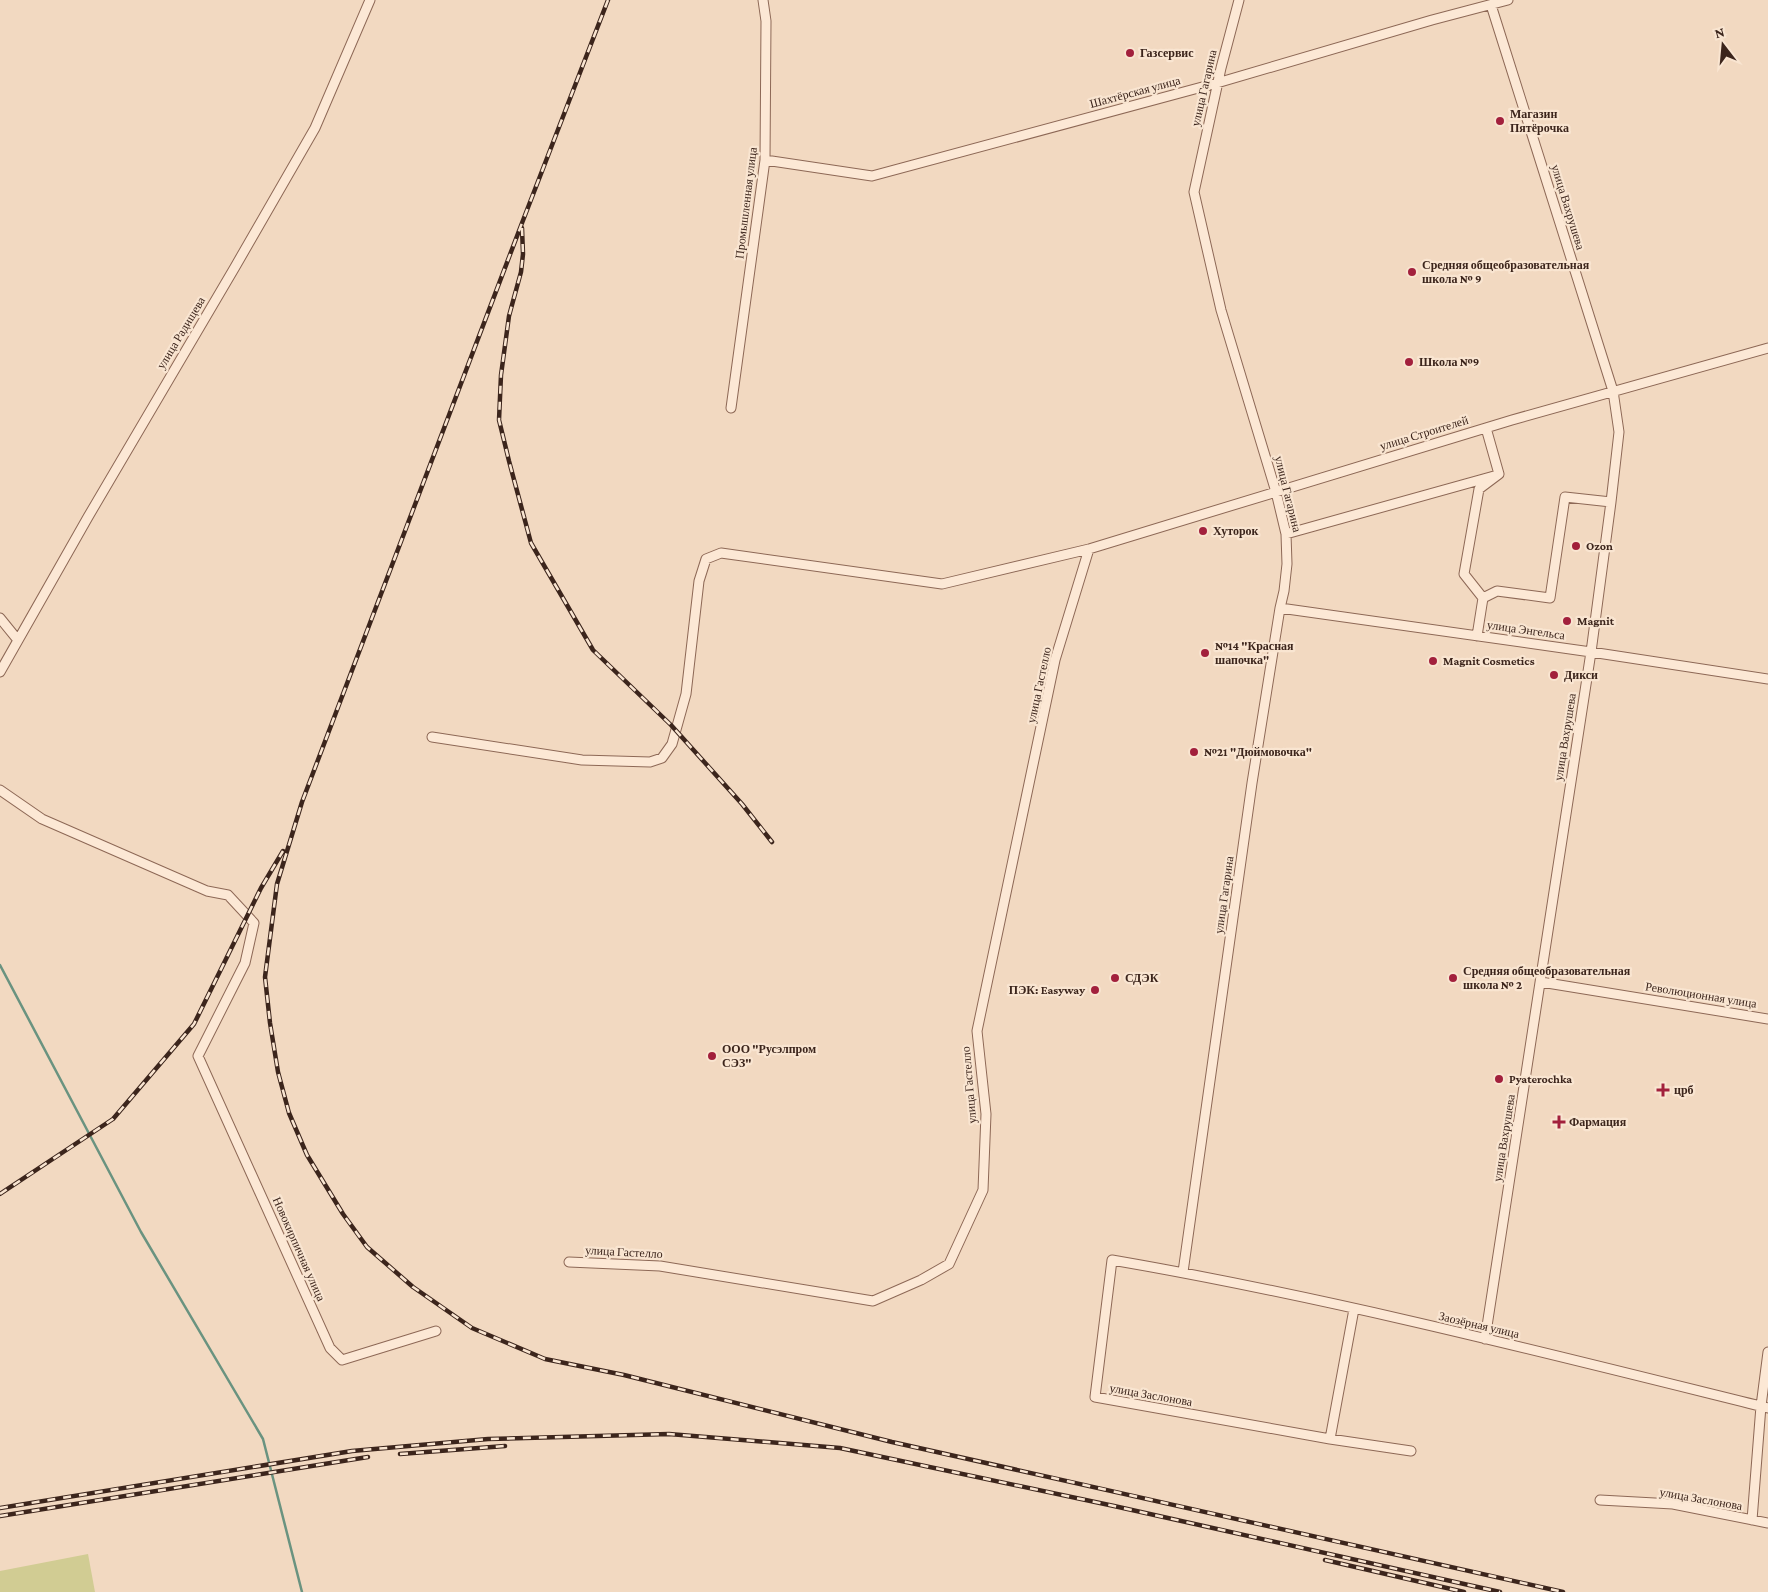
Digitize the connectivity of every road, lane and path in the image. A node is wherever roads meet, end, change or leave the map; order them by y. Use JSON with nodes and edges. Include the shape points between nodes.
{"nodes":[{"id":1,"x":370,"y":0,"type":"edge"},
{"id":2,"x":763,"y":0,"type":"edge"},
{"id":3,"x":1240,"y":0,"type":"edge"},
{"id":4,"x":1508,"y":0,"type":"edge"},
{"id":5,"x":1492,"y":5,"type":"junction"},
{"id":6,"x":1217,"y":83,"type":"junction"},
{"id":7,"x":765,"y":160,"type":"junction"},
{"id":8,"x":1768,"y":348,"type":"edge"},
{"id":9,"x":1613,"y":391,"type":"junction"},
{"id":10,"x":731,"y":408,"type":"dead end"},
{"id":11,"x":1486,"y":428,"type":"junction"},
{"id":12,"x":1499,"y":474,"type":"junction"},
{"id":13,"x":1276,"y":492,"type":"junction"},
{"id":14,"x":1611,"y":502,"type":"junction"},
{"id":15,"x":1286,"y":534,"type":"junction"},
{"id":16,"x":1089,"y":548,"type":"junction"},
{"id":17,"x":1483,"y":598,"type":"junction"},
{"id":18,"x":1280,"y":608,"type":"junction"},
{"id":19,"x":0,"y":618,"type":"edge"},
{"id":20,"x":1477,"y":636,"type":"junction"},
{"id":21,"x":18,"y":639,"type":"junction"},
{"id":22,"x":1591,"y":652,"type":"junction"},
{"id":23,"x":0,"y":672,"type":"edge"},
{"id":24,"x":1768,"y":679,"type":"edge"},
{"id":25,"x":432,"y":737,"type":"dead end"},
{"id":26,"x":0,"y":790,"type":"edge"},
{"id":27,"x":1541,"y":982,"type":"junction"},
{"id":28,"x":1768,"y":1019,"type":"edge"},
{"id":29,"x":569,"y":1262,"type":"dead end"},
{"id":30,"x":1183,"y":1272,"type":"junction"},
{"id":31,"x":1354,"y":1309,"type":"junction"},
{"id":32,"x":436,"y":1331,"type":"dead end"},
{"id":33,"x":1485,"y":1339,"type":"junction"},
{"id":34,"x":1768,"y":1352,"type":"edge"},
{"id":35,"x":1765,"y":1407,"type":"edge"},
{"id":36,"x":1330,"y":1439,"type":"junction"},
{"id":37,"x":1411,"y":1451,"type":"dead end"},
{"id":38,"x":1600,"y":1500,"type":"dead end"},
{"id":39,"x":1752,"y":1520,"type":"junction"},
{"id":40,"x":1768,"y":1523,"type":"edge"}],
"edges":[{"from":1,"to":21,"type":"street","name":"улица Радищева","via":[[315,128]]},
{"from":2,"to":7,"type":"street","name":"Промышленная улица","via":[[766,21]]},
{"from":3,"to":6,"type":"street","name":"улица Гагарина"},
{"from":4,"to":5,"type":"street","name":"Шахтёрская улица"},
{"from":5,"to":6,"type":"street","name":"Шахтёрская улица"},
{"from":5,"to":9,"type":"street","name":"улица Вахрушева"},
{"from":6,"to":7,"type":"street","name":"Шахтёрская улица","via":[[872,176]]},
{"from":6,"to":13,"type":"street","name":"улица Гагарина","via":[[1194,192],[1221,310]]},
{"from":7,"to":10,"type":"street","name":"Промышленная улица"},
{"from":8,"to":9,"type":"street","name":"улица Строителей"},
{"from":9,"to":11,"type":"street","name":"улица Строителей"},
{"from":9,"to":14,"type":"street","name":"улица Вахрушева","via":[[1619,432]]},
{"from":11,"to":12,"type":"street"},
{"from":11,"to":13,"type":"street","name":"улица Строителей"},
{"from":12,"to":15,"type":"street"},
{"from":12,"to":17,"type":"street","via":[[1478,489],[1464,574]]},
{"from":13,"to":15,"type":"street","name":"улица Гагарина"},
{"from":13,"to":16,"type":"street","name":"улица Строителей"},
{"from":14,"to":17,"type":"street","via":[[1565,498],[1550,598],[1497,591]]},
{"from":14,"to":22,"type":"street","name":"улица Вахрушева"},
{"from":15,"to":18,"type":"street","name":"улица Гагарина","via":[[1287,564]]},
{"from":16,"to":25,"type":"street","name":"улица Строителей","via":[[942,584],[721,553],[706,559],[699,581],[686,694],[672,744],[662,758],[650,762],[582,760]]},
{"from":16,"to":29,"type":"street","name":"улица Гастелло","via":[[1056,660],[977,1031],[986,1114],[983,1190],[949,1264],[873,1301],[660,1266]]},
{"from":17,"to":20,"type":"street"},
{"from":18,"to":20,"type":"street","name":"улица Энгельса"},
{"from":18,"to":30,"type":"street","name":"улица Гагарина"},
{"from":19,"to":21,"type":"street"},
{"from":20,"to":22,"type":"street","name":"улица Энгельса"},
{"from":21,"to":23,"type":"street","name":"улица Радищева"},
{"from":22,"to":24,"type":"street","name":"улица Энгельса"},
{"from":22,"to":27,"type":"street","name":"улица Вахрушева"},
{"from":26,"to":32,"type":"street","name":"Новокирпичная улица","via":[[42,819],[207,891],[228,895],[254,923],[245,963],[198,1056],[330,1348],[342,1360]]},
{"from":27,"to":28,"type":"street","name":"Революционная улица"},
{"from":27,"to":33,"type":"street","name":"улица Вахрушева"},
{"from":30,"to":31,"type":"street","name":"Заозёрная улица"},
{"from":30,"to":36,"type":"street","name":"улица Заслонова","via":[[1112,1260],[1095,1397]]},
{"from":31,"to":33,"type":"street","name":"Заозёрная улица"},
{"from":31,"to":36,"type":"street"},
{"from":33,"to":35,"type":"street","name":"Заозёрная улица"},
{"from":34,"to":35,"type":"street"},
{"from":35,"to":39,"type":"street"},
{"from":36,"to":37,"type":"street","name":"улица Заслонова"},
{"from":38,"to":39,"type":"street","name":"улица Заслонова","via":[[1673,1504]]},
{"from":39,"to":40,"type":"street","name":"улица Заслонова"}]}
